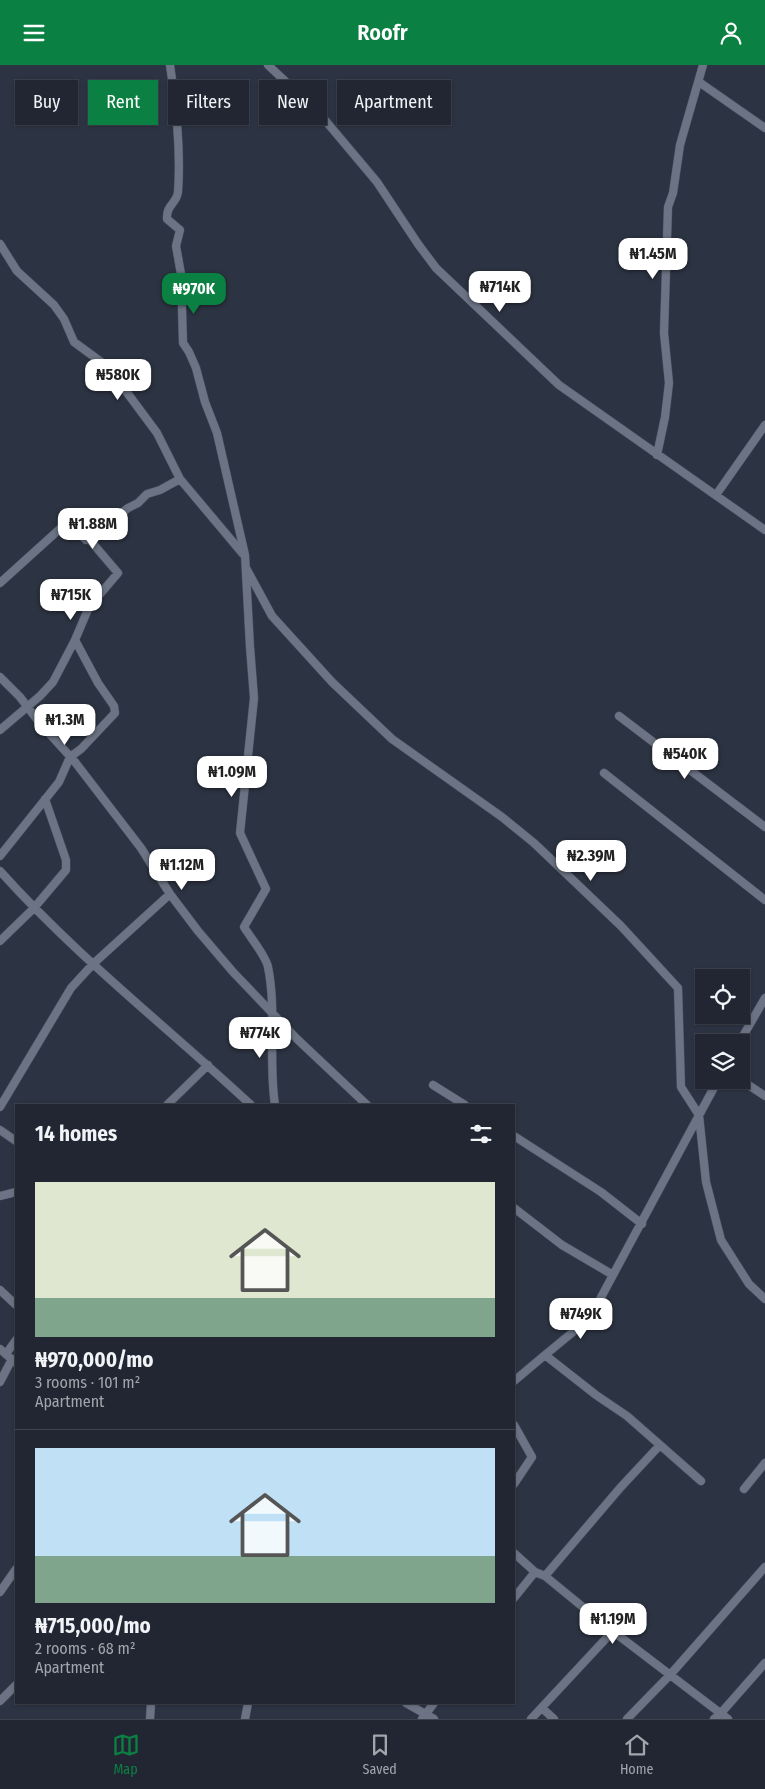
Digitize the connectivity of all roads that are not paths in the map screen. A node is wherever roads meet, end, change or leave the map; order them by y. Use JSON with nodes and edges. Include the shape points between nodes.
{"nodes":[{"id":1,"x":170,"y":65,"type":"edge"},
{"id":2,"x":268,"y":65,"type":"edge"},
{"id":3,"x":703,"y":65,"type":"edge"},
{"id":4,"x":699,"y":82,"type":"junction"},
{"id":5,"x":765,"y":128,"type":"edge"},
{"id":6,"x":0,"y":244,"type":"edge"},
{"id":7,"x":765,"y":425,"type":"edge"},
{"id":8,"x":657,"y":455,"type":"junction"},
{"id":9,"x":180,"y":479,"type":"junction"},
{"id":10,"x":716,"y":495,"type":"junction"},
{"id":11,"x":765,"y":530,"type":"edge"},
{"id":12,"x":89,"y":539,"type":"junction"},
{"id":13,"x":245,"y":555,"type":"junction"},
{"id":14,"x":245,"y":566,"type":"junction"},
{"id":15,"x":0,"y":583,"type":"edge"},
{"id":16,"x":75,"y":640,"type":"junction"},
{"id":17,"x":0,"y":677,"type":"edge"},
{"id":18,"x":28,"y":707,"type":"junction"},
{"id":19,"x":619,"y":716,"type":"dead end"},
{"id":20,"x":0,"y":730,"type":"edge"},
{"id":21,"x":70,"y":757,"type":"junction"},
{"id":22,"x":604,"y":773,"type":"dead end"},
{"id":23,"x":45,"y":799,"type":"junction"},
{"id":24,"x":765,"y":827,"type":"edge"},
{"id":25,"x":0,"y":856,"type":"edge"},
{"id":26,"x":0,"y":871,"type":"edge"},
{"id":27,"x":170,"y":894,"type":"junction"},
{"id":28,"x":765,"y":899,"type":"edge"},
{"id":29,"x":34,"y":909,"type":"junction"},
{"id":30,"x":0,"y":941,"type":"edge"},
{"id":31,"x":93,"y":963,"type":"junction"},
{"id":32,"x":765,"y":998,"type":"edge"},
{"id":33,"x":272,"y":1012,"type":"junction"},
{"id":34,"x":744,"y":1034,"type":"edge"},
{"id":35,"x":208,"y":1065,"type":"junction"},
{"id":36,"x":433,"y":1085,"type":"dead end"},
{"id":37,"x":750,"y":1086,"type":"edge"},
{"id":38,"x":713,"y":1089,"type":"edge"},
{"id":39,"x":765,"y":1096,"type":"edge"},
{"id":40,"x":169,"y":1104,"type":"edge"},
{"id":41,"x":249,"y":1104,"type":"edge"},
{"id":42,"x":275,"y":1104,"type":"edge"},
{"id":43,"x":367,"y":1104,"type":"edge"},
{"id":44,"x":463,"y":1104,"type":"edge"},
{"id":45,"x":0,"y":1107,"type":"edge"},
{"id":46,"x":699,"y":1115,"type":"junction"},
{"id":47,"x":0,"y":1130,"type":"edge"},
{"id":48,"x":515,"y":1137,"type":"edge"},
{"id":49,"x":15,"y":1140,"type":"edge"},
{"id":50,"x":15,"y":1192,"type":"edge"},
{"id":51,"x":0,"y":1195,"type":"edge"},
{"id":52,"x":515,"y":1209,"type":"edge"},
{"id":53,"x":642,"y":1223,"type":"junction"},
{"id":54,"x":613,"y":1275,"type":"junction"},
{"id":55,"x":0,"y":1289,"type":"edge"},
{"id":56,"x":765,"y":1299,"type":"edge"},
{"id":57,"x":15,"y":1304,"type":"edge"},
{"id":58,"x":15,"y":1342,"type":"edge"},
{"id":59,"x":545,"y":1355,"type":"junction"},
{"id":60,"x":9,"y":1356,"type":"edge"},
{"id":61,"x":515,"y":1380,"type":"edge"},
{"id":62,"x":0,"y":1382,"type":"edge"},
{"id":63,"x":515,"y":1427,"type":"edge"},
{"id":64,"x":660,"y":1445,"type":"junction"},
{"id":65,"x":765,"y":1463,"type":"edge"},
{"id":66,"x":701,"y":1481,"type":"dead end"},
{"id":67,"x":515,"y":1482,"type":"edge"},
{"id":68,"x":744,"y":1489,"type":"dead end"},
{"id":69,"x":515,"y":1554,"type":"edge"},
{"id":70,"x":765,"y":1567,"type":"edge"},
{"id":71,"x":15,"y":1570,"type":"edge"},
{"id":72,"x":535,"y":1572,"type":"junction"},
{"id":73,"x":546,"y":1576,"type":"junction"},
{"id":74,"x":0,"y":1593,"type":"edge"},
{"id":75,"x":515,"y":1597,"type":"edge"},
{"id":76,"x":613,"y":1631,"type":"junction"},
{"id":77,"x":765,"y":1663,"type":"edge"},
{"id":78,"x":670,"y":1675,"type":"junction"},
{"id":79,"x":15,"y":1686,"type":"edge"},
{"id":80,"x":0,"y":1701,"type":"edge"},
{"id":81,"x":151,"y":1704,"type":"edge"},
{"id":82,"x":248,"y":1704,"type":"edge"},
{"id":83,"x":407,"y":1704,"type":"edge"},
{"id":84,"x":433,"y":1704,"type":"edge"},
{"id":85,"x":542,"y":1708,"type":"junction"},
{"id":86,"x":721,"y":1713,"type":"junction"},
{"id":87,"x":424,"y":1716,"type":"edge"},
{"id":88,"x":150,"y":1719,"type":"edge"},
{"id":89,"x":245,"y":1719,"type":"edge"},
{"id":90,"x":434,"y":1719,"type":"edge"},
{"id":91,"x":531,"y":1719,"type":"edge"},
{"id":92,"x":554,"y":1719,"type":"edge"},
{"id":93,"x":627,"y":1719,"type":"edge"},
{"id":94,"x":714,"y":1719,"type":"edge"},
{"id":95,"x":728,"y":1719,"type":"edge"}],
"edges":[{"from":1,"to":13,"type":"street","via":[[177,108],[179,175],[178,196],[166,211],[167,219],[180,230],[176,246],[181,274],[183,343],[190,352],[217,433]]},
{"from":2,"to":8,"type":"street","via":[[319,113],[377,181],[436,268],[559,385]]},
{"from":3,"to":4,"type":"street"},
{"from":4,"to":5,"type":"street"},
{"from":4,"to":8,"type":"street","via":[[680,145],[668,207],[664,333],[669,383]]},
{"from":6,"to":9,"type":"street","via":[[17,271],[54,305],[74,342],[108,367],[157,433]]},
{"from":7,"to":10,"type":"street"},
{"from":8,"to":10,"type":"street"},
{"from":9,"to":12,"type":"street","via":[[147,495]]},
{"from":9,"to":13,"type":"street"},
{"from":10,"to":11,"type":"street"},
{"from":12,"to":15,"type":"street","via":[[86,540],[71,525],[63,526]]},
{"from":12,"to":16,"type":"street","via":[[118,573],[89,607]]},
{"from":13,"to":14,"type":"street"},
{"from":14,"to":33,"type":"street","via":[[254,698],[240,833],[266,889],[244,927],[268,965]]},
{"from":14,"to":46,"type":"street","via":[[272,616],[332,682],[392,739],[534,843],[621,926],[678,988],[681,1087]]},
{"from":16,"to":18,"type":"street","via":[[53,682]]},
{"from":16,"to":21,"type":"street","via":[[116,710]]},
{"from":17,"to":18,"type":"street"},
{"from":18,"to":20,"type":"street"},
{"from":18,"to":21,"type":"street"},
{"from":19,"to":24,"type":"street"},
{"from":21,"to":23,"type":"street"},
{"from":21,"to":27,"type":"street","via":[[141,848]]},
{"from":22,"to":28,"type":"street"},
{"from":23,"to":25,"type":"street"},
{"from":23,"to":29,"type":"street","via":[[66,860],[66,871]]},
{"from":26,"to":29,"type":"street"},
{"from":27,"to":31,"type":"street"},
{"from":27,"to":33,"type":"street","via":[[198,931]]},
{"from":29,"to":30,"type":"street"},
{"from":29,"to":31,"type":"street"},
{"from":31,"to":35,"type":"street"},
{"from":31,"to":45,"type":"street","via":[[71,988]]},
{"from":32,"to":34,"type":"street"},
{"from":33,"to":42,"type":"street"},
{"from":33,"to":43,"type":"street"},
{"from":35,"to":40,"type":"street"},
{"from":35,"to":41,"type":"street"},
{"from":36,"to":44,"type":"street"},
{"from":37,"to":39,"type":"street"},
{"from":38,"to":46,"type":"street"},
{"from":46,"to":53,"type":"street"},
{"from":46,"to":56,"type":"street","via":[[706,1182],[721,1240],[749,1284]]},
{"from":47,"to":49,"type":"street"},
{"from":48,"to":53,"type":"street","via":[[601,1192]]},
{"from":50,"to":51,"type":"street"},
{"from":52,"to":54,"type":"street","via":[[562,1245]]},
{"from":53,"to":54,"type":"street"},
{"from":54,"to":59,"type":"street","via":[[590,1317]]},
{"from":55,"to":57,"type":"street"},
{"from":58,"to":60,"type":"street"},
{"from":59,"to":61,"type":"street"},
{"from":59,"to":64,"type":"street","via":[[628,1416]]},
{"from":60,"to":62,"type":"street"},
{"from":63,"to":67,"type":"street","via":[[532,1457]]},
{"from":64,"to":66,"type":"street"},
{"from":64,"to":73,"type":"street"},
{"from":65,"to":68,"type":"street"},
{"from":69,"to":72,"type":"street"},
{"from":70,"to":78,"type":"street"},
{"from":71,"to":74,"type":"street"},
{"from":72,"to":73,"type":"street"},
{"from":72,"to":75,"type":"street"},
{"from":73,"to":76,"type":"street"},
{"from":76,"to":78,"type":"street"},
{"from":76,"to":85,"type":"street"},
{"from":77,"to":86,"type":"street"},
{"from":78,"to":86,"type":"street"},
{"from":78,"to":93,"type":"street"},
{"from":79,"to":80,"type":"street"},
{"from":81,"to":88,"type":"street"},
{"from":82,"to":89,"type":"street"},
{"from":83,"to":87,"type":"street"},
{"from":84,"to":87,"type":"street"},
{"from":85,"to":91,"type":"street"},
{"from":85,"to":92,"type":"street"},
{"from":86,"to":94,"type":"street"},
{"from":86,"to":95,"type":"street"},
{"from":87,"to":90,"type":"street"}]}
